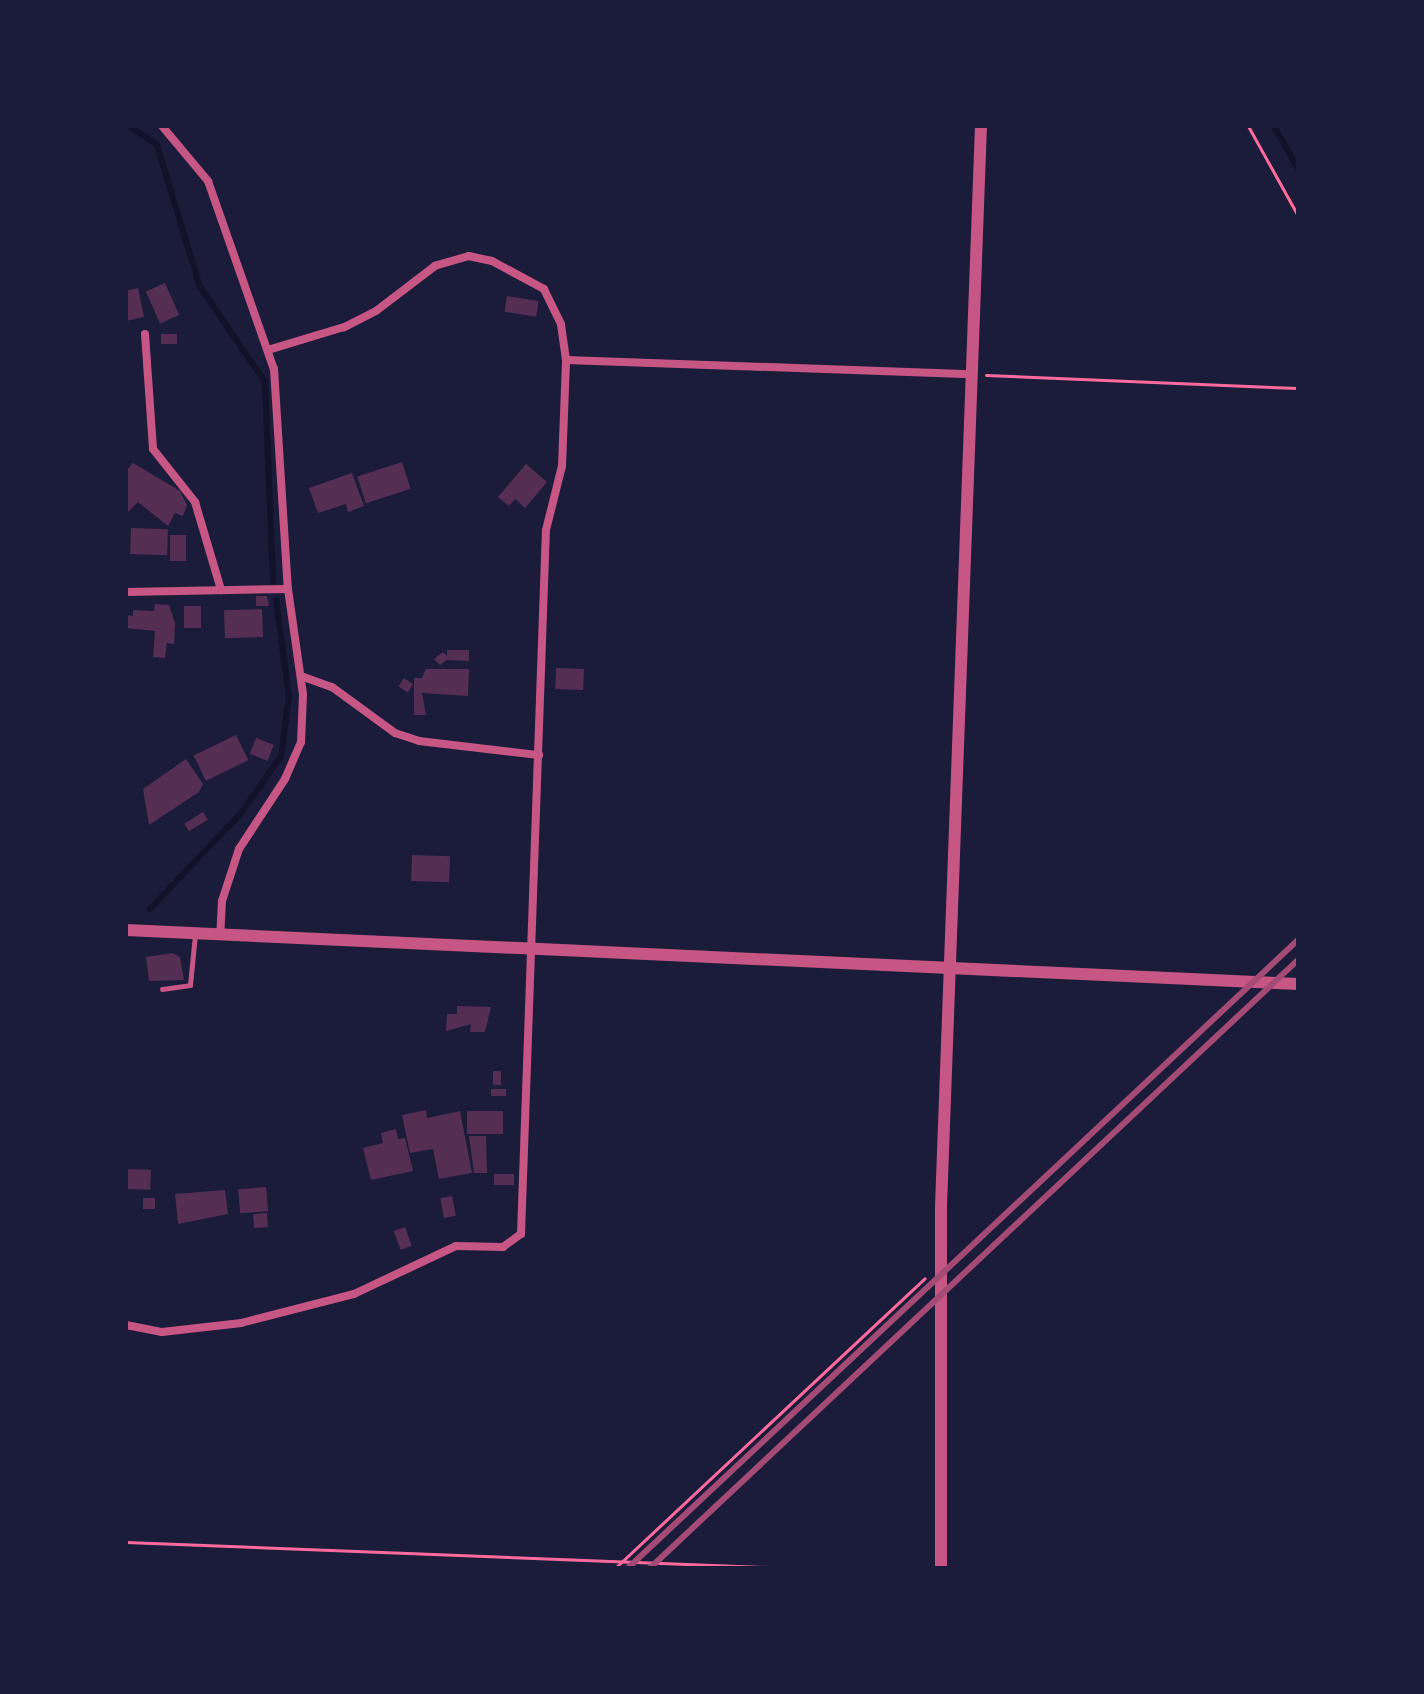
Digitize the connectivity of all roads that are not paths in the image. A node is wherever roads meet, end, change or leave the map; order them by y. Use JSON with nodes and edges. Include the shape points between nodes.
{"nodes":[{"id":1,"x":162,"y":126,"type":"edge"},
{"id":2,"x":981,"y":126,"type":"edge"},
{"id":3,"x":145,"y":334,"type":"dead end"},
{"id":4,"x":268,"y":350,"type":"junction"},
{"id":5,"x":566,"y":360,"type":"junction"},
{"id":6,"x":971,"y":374,"type":"junction"},
{"id":7,"x":288,"y":589,"type":"junction"},
{"id":8,"x":221,"y":590,"type":"junction"},
{"id":9,"x":126,"y":592,"type":"edge"},
{"id":10,"x":301,"y":676,"type":"junction"},
{"id":11,"x":539,"y":755,"type":"junction"},
{"id":12,"x":126,"y":930,"type":"edge"},
{"id":13,"x":195,"y":934,"type":"junction"},
{"id":14,"x":220,"y":935,"type":"junction"},
{"id":15,"x":531,"y":950,"type":"junction"},
{"id":16,"x":948,"y":970,"type":"junction"},
{"id":17,"x":1298,"y":984,"type":"edge"},
{"id":18,"x":162,"y":989,"type":"dead end"},
{"id":19,"x":126,"y":1325,"type":"edge"},
{"id":20,"x":941,"y":1568,"type":"edge"}],
"edges":[{"from":1,"to":4,"type":"street","via":[[208,181]]},
{"from":2,"to":6,"type":"street"},
{"from":3,"to":8,"type":"street","via":[[153,449],[195,502]]},
{"from":4,"to":5,"type":"street","via":[[344,327],[376,311],[435,266],[469,256],[514,270],[544,289],[561,324]]},
{"from":4,"to":7,"type":"street","via":[[279,390]]},
{"from":5,"to":6,"type":"street"},
{"from":5,"to":11,"type":"street","via":[[562,466],[546,530]]},
{"from":6,"to":16,"type":"street"},
{"from":7,"to":8,"type":"street"},
{"from":7,"to":10,"type":"street"},
{"from":8,"to":9,"type":"street"},
{"from":10,"to":11,"type":"street","via":[[332,687],[395,733],[419,741]]},
{"from":10,"to":14,"type":"street","via":[[301,742],[285,779],[239,849],[222,901]]},
{"from":11,"to":15,"type":"street"},
{"from":12,"to":13,"type":"street"},
{"from":13,"to":14,"type":"street"},
{"from":13,"to":18,"type":"lane","via":[[190,985]]},
{"from":14,"to":15,"type":"street"},
{"from":15,"to":16,"type":"street"},
{"from":15,"to":19,"type":"street","via":[[518,1240],[503,1247],[456,1246],[354,1294],[241,1323],[174,1332]]},
{"from":16,"to":17,"type":"street"},
{"from":16,"to":20,"type":"street","via":[[938,1342]]}]}
